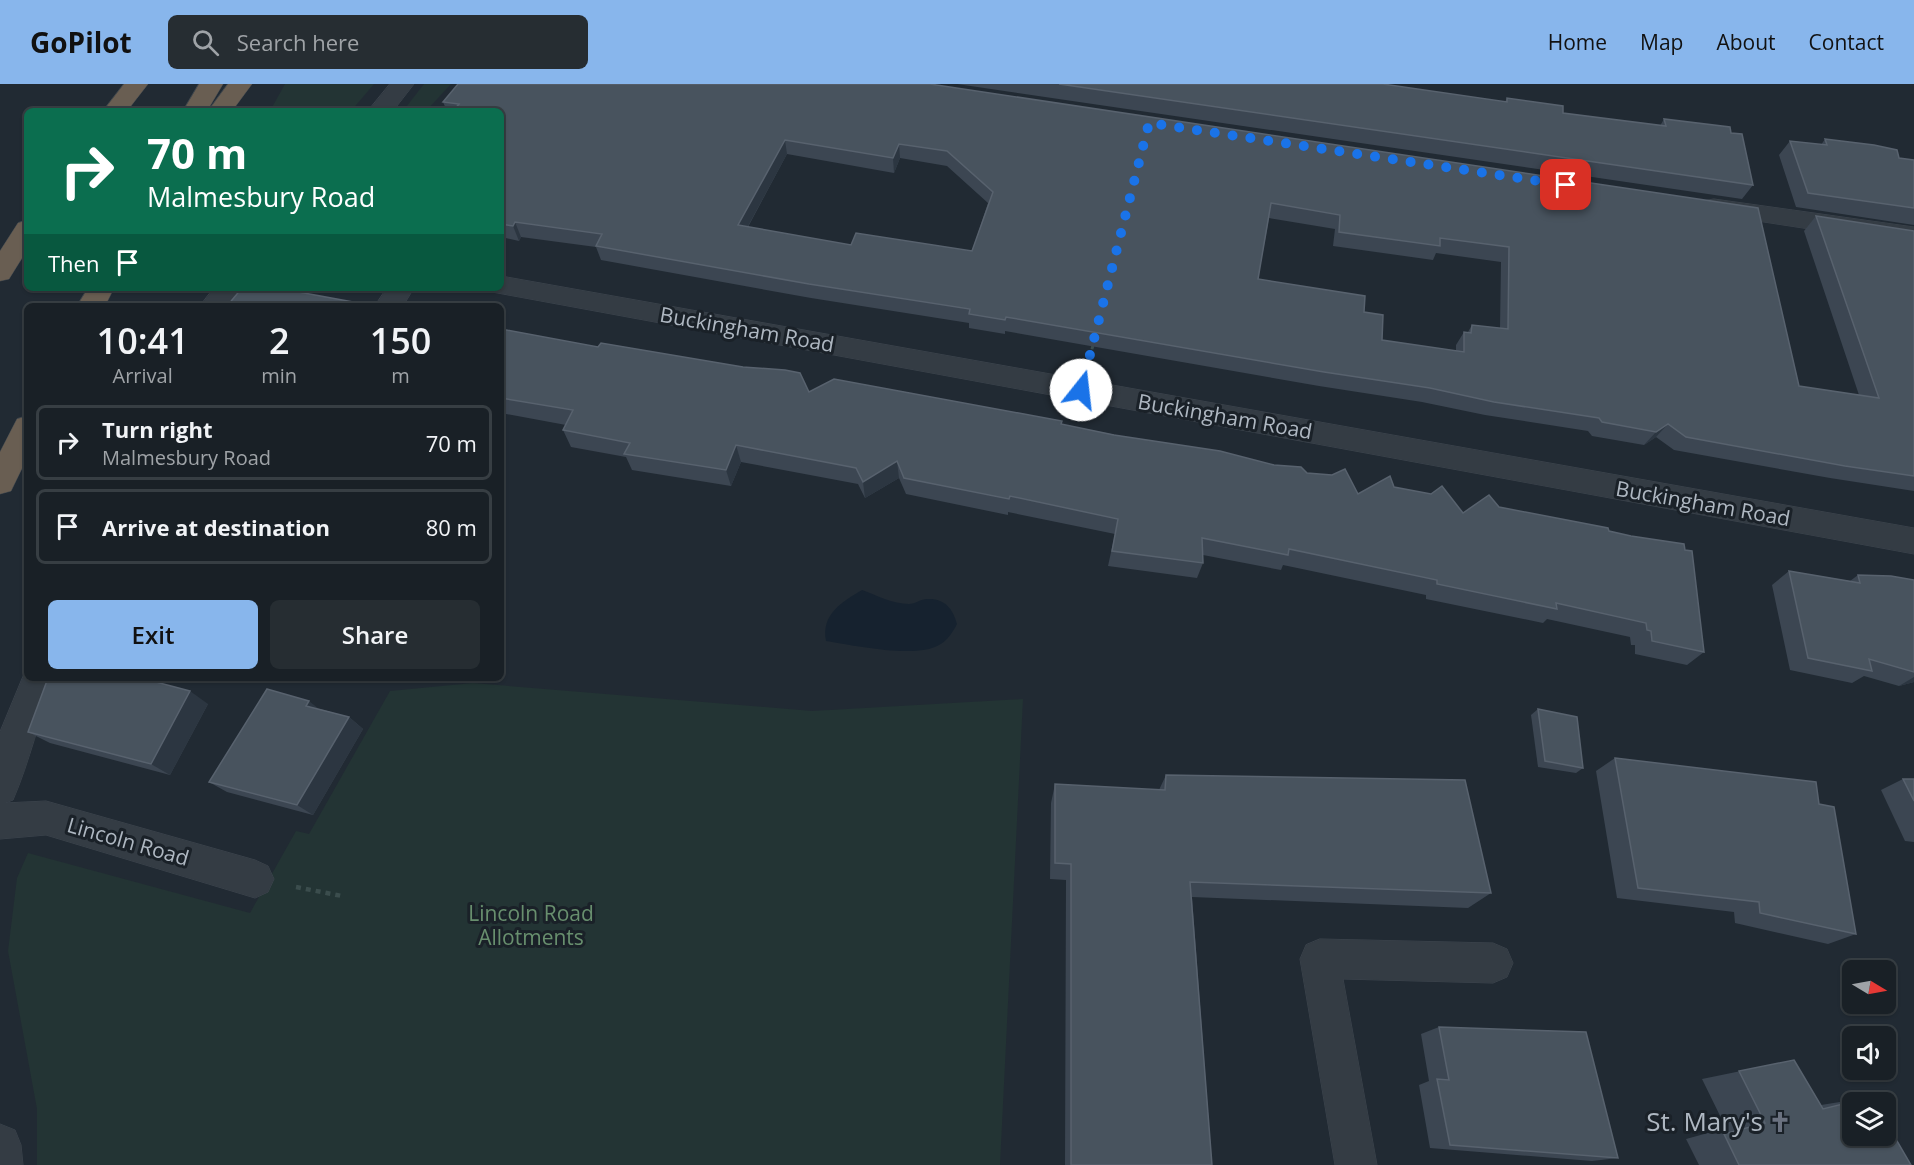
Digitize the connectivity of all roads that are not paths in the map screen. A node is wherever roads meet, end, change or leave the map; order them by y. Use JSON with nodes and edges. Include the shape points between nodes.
{"nodes":[{"id":1,"x":114,"y":84,"type":"edge"},
{"id":2,"x":136,"y":84,"type":"edge"},
{"id":3,"x":211,"y":84,"type":"edge"},
{"id":4,"x":240,"y":84,"type":"edge"},
{"id":5,"x":402,"y":84,"type":"edge"},
{"id":6,"x":99,"y":108,"type":"edge"},
{"id":7,"x":117,"y":108,"type":"edge"},
{"id":8,"x":197,"y":108,"type":"edge"},
{"id":9,"x":222,"y":108,"type":"edge"},
{"id":10,"x":382,"y":108,"type":"edge"},
{"id":11,"x":1690,"y":203,"type":"edge"},
{"id":12,"x":24,"y":234,"type":"edge"},
{"id":13,"x":1914,"y":236,"type":"edge"},
{"id":14,"x":0,"y":272,"type":"edge"},
{"id":15,"x":504,"y":286,"type":"edge"},
{"id":16,"x":226,"y":291,"type":"edge"},
{"id":17,"x":216,"y":303,"type":"edge"},
{"id":18,"x":24,"y":433,"type":"edge"},
{"id":19,"x":0,"y":482,"type":"edge"},
{"id":20,"x":1914,"y":541,"type":"edge"},
{"id":21,"x":37,"y":681,"type":"edge"},
{"id":22,"x":0,"y":788,"type":"edge"},
{"id":23,"x":0,"y":821,"type":"edge"},
{"id":24,"x":255,"y":879,"type":"dead end"},
{"id":25,"x":1493,"y":963,"type":"dead end"},
{"id":26,"x":0,"y":1145,"type":"edge"},
{"id":27,"x":2,"y":1165,"type":"edge"},
{"id":28,"x":1356,"y":1165,"type":"edge"}],
"edges":[{"from":1,"to":6,"type":"highway"},
{"from":2,"to":7,"type":"highway"},
{"from":3,"to":8,"type":"highway"},
{"from":4,"to":9,"type":"highway"},
{"from":5,"to":10,"type":"street"},
{"from":11,"to":13,"type":"street"},
{"from":12,"to":14,"type":"highway"},
{"from":15,"to":20,"type":"street","name":"Buckingham Road"},
{"from":16,"to":17,"type":"street"},
{"from":18,"to":19,"type":"highway"},
{"from":21,"to":22,"type":"street"},
{"from":23,"to":24,"type":"street","name":"Lincoln Road","via":[[46,818]]},
{"from":25,"to":28,"type":"street","via":[[1320,959]]},
{"from":26,"to":27,"type":"street"}]}
